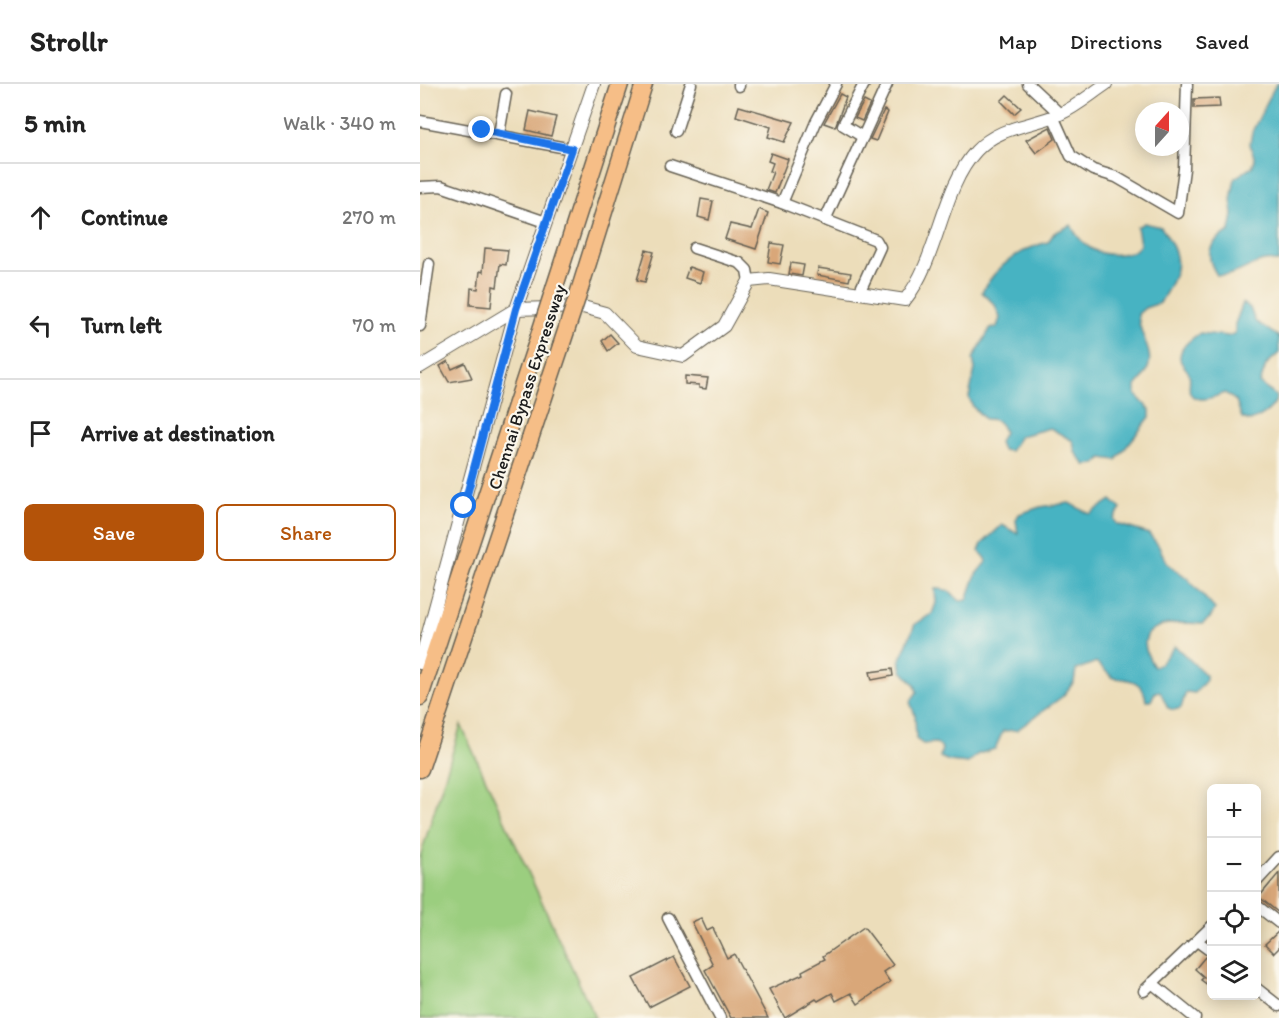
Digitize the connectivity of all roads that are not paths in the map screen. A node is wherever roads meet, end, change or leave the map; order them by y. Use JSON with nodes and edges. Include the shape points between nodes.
{"nodes":[{"id":1,"x":594,"y":84,"type":"edge"},
{"id":2,"x":620,"y":84,"type":"edge"},
{"id":3,"x":644,"y":84,"type":"edge"},
{"id":4,"x":691,"y":84,"type":"edge"},
{"id":5,"x":836,"y":84,"type":"edge"},
{"id":6,"x":864,"y":84,"type":"edge"},
{"id":7,"x":887,"y":84,"type":"edge"},
{"id":8,"x":1028,"y":84,"type":"edge"},
{"id":9,"x":1106,"y":84,"type":"edge"},
{"id":10,"x":1187,"y":84,"type":"edge"},
{"id":11,"x":506,"y":94,"type":"dead end"},
{"id":12,"x":1057,"y":115,"type":"junction"},
{"id":13,"x":420,"y":120,"type":"edge"},
{"id":14,"x":676,"y":131,"type":"dead end"},
{"id":15,"x":499,"y":134,"type":"junction"},
{"id":16,"x":863,"y":137,"type":"junction"},
{"id":17,"x":572,"y":149,"type":"junction"},
{"id":18,"x":670,"y":166,"type":"dead end"},
{"id":19,"x":420,"y":188,"type":"edge"},
{"id":20,"x":782,"y":203,"type":"junction"},
{"id":21,"x":825,"y":220,"type":"junction"},
{"id":22,"x":546,"y":222,"type":"junction"},
{"id":23,"x":694,"y":248,"type":"dead end"},
{"id":24,"x":429,"y":264,"type":"dead end"},
{"id":25,"x":749,"y":281,"type":"junction"},
{"id":26,"x":859,"y":293,"type":"junction"},
{"id":27,"x":516,"y":309,"type":"junction"},
{"id":28,"x":420,"y":326,"type":"edge"},
{"id":29,"x":420,"y":367,"type":"edge"},
{"id":30,"x":447,"y":596,"type":"junction"},
{"id":31,"x":423,"y":665,"type":"edge"},
{"id":32,"x":420,"y":697,"type":"edge"},
{"id":33,"x":420,"y":769,"type":"edge"},
{"id":34,"x":1279,"y":857,"type":"edge"},
{"id":35,"x":1261,"y":877,"type":"edge"},
{"id":36,"x":1261,"y":908,"type":"edge"},
{"id":37,"x":668,"y":918,"type":"dead end"},
{"id":38,"x":1279,"y":923,"type":"edge"},
{"id":39,"x":1207,"y":931,"type":"edge"},
{"id":40,"x":1197,"y":940,"type":"junction"},
{"id":41,"x":1207,"y":948,"type":"edge"},
{"id":42,"x":1261,"y":991,"type":"edge"},
{"id":43,"x":1279,"y":1006,"type":"edge"},
{"id":44,"x":720,"y":1018,"type":"edge"},
{"id":45,"x":1195,"y":1018,"type":"edge"}],
"edges":[{"from":1,"to":17,"type":"street"},
{"from":2,"to":30,"type":"highway","name":"Chennai Bypass Expressway","bridge":true,"via":[[537,342]]},
{"from":3,"to":33,"type":"highway","name":"Chennai Bypass Expressway","bridge":true},
{"from":4,"to":14,"type":"street"},
{"from":5,"to":20,"type":"street"},
{"from":6,"to":16,"type":"street","via":[[843,125]]},
{"from":7,"to":16,"type":"street"},
{"from":8,"to":12,"type":"street"},
{"from":9,"to":12,"type":"street"},
{"from":10,"to":12,"type":"street","via":[[1178,213],[1071,156]]},
{"from":11,"to":15,"type":"street"},
{"from":12,"to":26,"type":"street","via":[[1016,126],[977,150],[961,173],[918,285],[905,300]]},
{"from":13,"to":15,"type":"street"},
{"from":15,"to":17,"type":"street"},
{"from":16,"to":21,"type":"street"},
{"from":17,"to":22,"type":"street"},
{"from":18,"to":20,"type":"street"},
{"from":19,"to":22,"type":"street","via":[[441,186]]},
{"from":20,"to":21,"type":"street"},
{"from":21,"to":26,"type":"street","via":[[879,243]]},
{"from":22,"to":27,"type":"street"},
{"from":23,"to":25,"type":"street","via":[[740,262]]},
{"from":24,"to":28,"type":"street"},
{"from":25,"to":26,"type":"street","via":[[769,279]]},
{"from":25,"to":27,"type":"street","via":[[724,326],[683,356],[637,346],[605,313],[583,307]]},
{"from":27,"to":29,"type":"street"},
{"from":27,"to":30,"type":"street"},
{"from":30,"to":31,"type":"highway","name":"Chennai Bypass Expressway"},
{"from":31,"to":32,"type":"highway","name":"Chennai Bypass Expressway"},
{"from":34,"to":35,"type":"street"},
{"from":36,"to":38,"type":"street"},
{"from":37,"to":44,"type":"street"},
{"from":39,"to":40,"type":"street"},
{"from":40,"to":41,"type":"street"},
{"from":40,"to":45,"type":"street","via":[[1148,987]]},
{"from":42,"to":43,"type":"street"}]}
